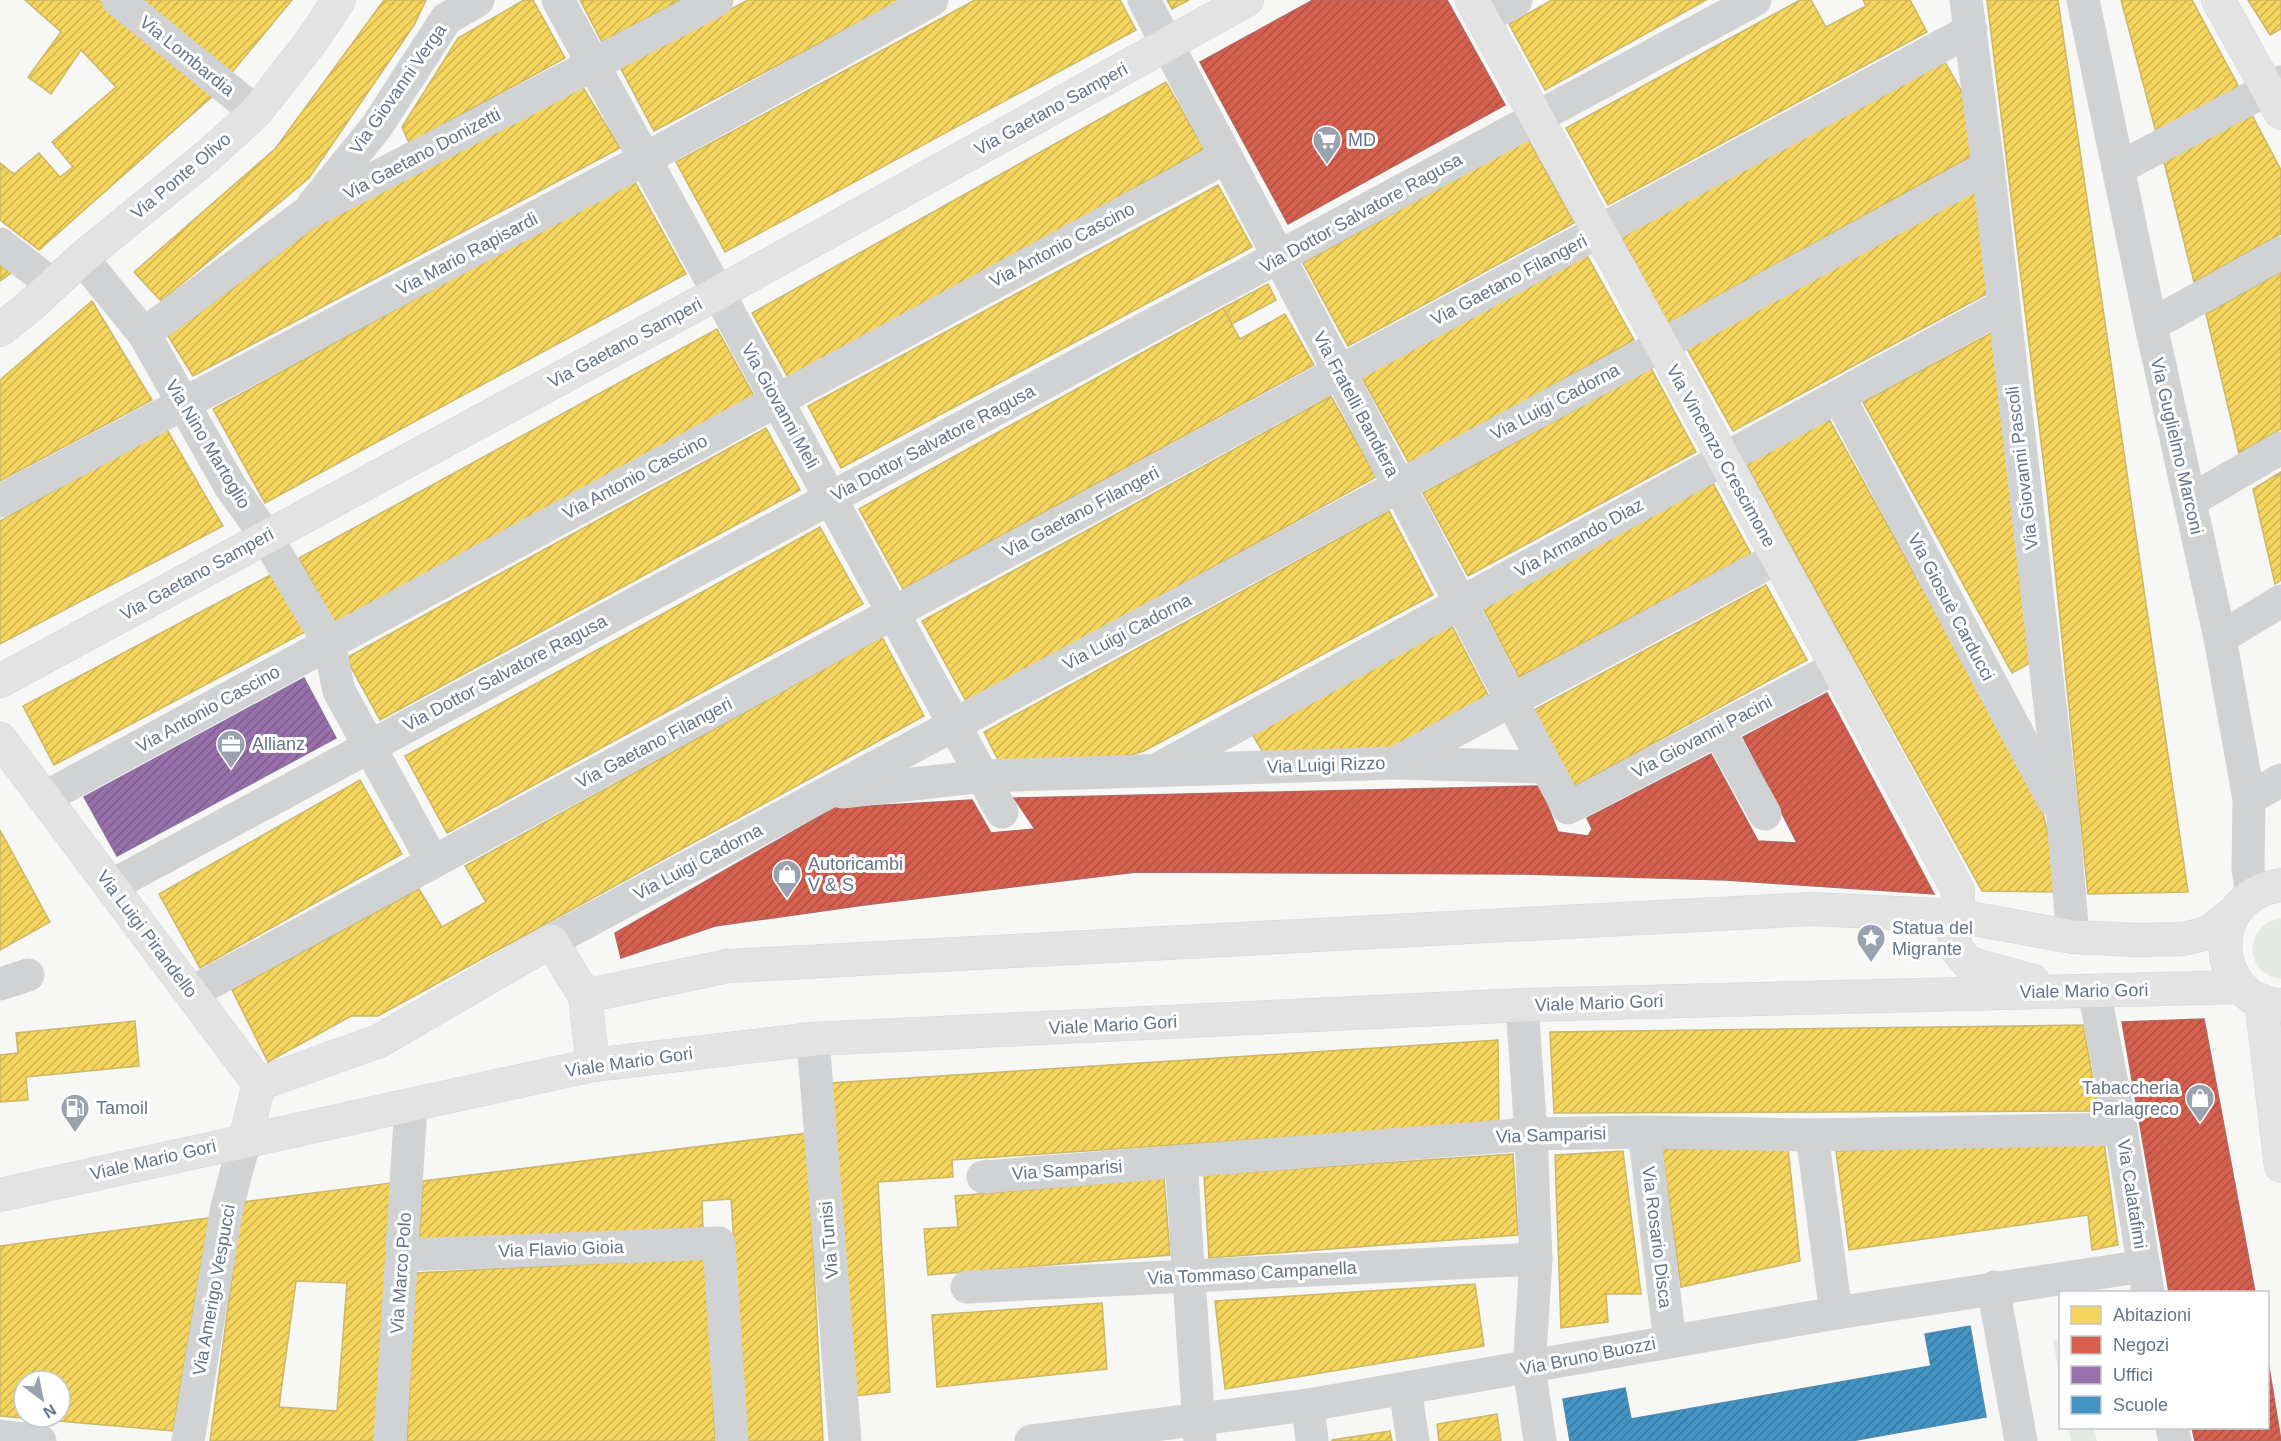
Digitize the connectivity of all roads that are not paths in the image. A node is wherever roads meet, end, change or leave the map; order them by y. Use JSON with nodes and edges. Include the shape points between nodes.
{"nodes":[{"id":1,"x":118,"y":0,"type":"edge"},
{"id":2,"x":339,"y":0,"type":"edge"},
{"id":3,"x":478,"y":0,"type":"edge"},
{"id":4,"x":558,"y":0,"type":"edge"},
{"id":5,"x":717,"y":0,"type":"edge"},
{"id":6,"x":932,"y":0,"type":"edge"},
{"id":7,"x":1144,"y":0,"type":"edge"},
{"id":8,"x":1247,"y":0,"type":"edge"},
{"id":9,"x":1516,"y":0,"type":"edge"},
{"id":10,"x":1755,"y":0,"type":"edge"},
{"id":11,"x":2083,"y":0,"type":"edge"},
{"id":12,"x":2218,"y":0,"type":"edge"},
{"id":13,"x":1477,"y":10,"type":"edge"},
{"id":14,"x":1969,"y":15,"type":"edge"},
{"id":15,"x":1167,"y":44,"type":"junction"},
{"id":16,"x":593,"y":64,"type":"junction"},
{"id":17,"x":2277,"y":95,"type":"edge"},
{"id":18,"x":256,"y":112,"type":"junction"},
{"id":19,"x":1536,"y":117,"type":"junction"},
{"id":20,"x":1226,"y":157,"type":"junction"},
{"id":21,"x":645,"y":159,"type":"junction"},
{"id":22,"x":1988,"y":166,"type":"junction"},
{"id":23,"x":2119,"y":168,"type":"junction"},
{"id":24,"x":304,"y":215,"type":"junction"},
{"id":25,"x":1600,"y":231,"type":"junction"},
{"id":26,"x":0,"y":244,"type":"edge"},
{"id":27,"x":2281,"y":253,"type":"edge"},
{"id":28,"x":1279,"y":257,"type":"junction"},
{"id":29,"x":82,"y":258,"type":"junction"},
{"id":30,"x":53,"y":285,"type":"junction"},
{"id":31,"x":718,"y":293,"type":"junction"},
{"id":32,"x":2003,"y":306,"type":"junction"},
{"id":33,"x":2151,"y":325,"type":"junction"},
{"id":34,"x":0,"y":330,"type":"edge"},
{"id":35,"x":144,"y":334,"type":"junction"},
{"id":36,"x":1660,"y":345,"type":"junction"},
{"id":37,"x":1339,"y":372,"type":"junction"},
{"id":38,"x":1839,"y":397,"type":"junction"},
{"id":39,"x":777,"y":400,"type":"junction"},
{"id":40,"x":184,"y":405,"type":"junction"},
{"id":41,"x":2281,"y":448,"type":"edge"},
{"id":42,"x":1724,"y":459,"type":"junction"},
{"id":43,"x":1399,"y":486,"type":"junction"},
{"id":44,"x":830,"y":498,"type":"junction"},
{"id":45,"x":0,"y":501,"type":"edge"},
{"id":46,"x":2190,"y":501,"type":"junction"},
{"id":47,"x":266,"y":536,"type":"junction"},
{"id":48,"x":1777,"y":558,"type":"junction"},
{"id":49,"x":2281,"y":601,"type":"edge"},
{"id":50,"x":1460,"y":603,"type":"junction"},
{"id":51,"x":893,"y":613,"type":"junction"},
{"id":52,"x":2220,"y":638,"type":"junction"},
{"id":53,"x":328,"y":643,"type":"junction"},
{"id":54,"x":1837,"y":667,"type":"junction"},
{"id":55,"x":0,"y":681,"type":"edge"},
{"id":56,"x":1512,"y":701,"type":"junction"},
{"id":57,"x":954,"y":724,"type":"junction"},
{"id":58,"x":1718,"y":729,"type":"junction"},
{"id":59,"x":0,"y":739,"type":"edge"},
{"id":60,"x":370,"y":746,"type":"junction"},
{"id":61,"x":1395,"y":763,"type":"junction"},
{"id":62,"x":1546,"y":767,"type":"junction"},
{"id":63,"x":1155,"y":771,"type":"junction"},
{"id":64,"x":982,"y":776,"type":"junction"},
{"id":65,"x":2281,"y":780,"type":"edge"},
{"id":66,"x":826,"y":794,"type":"junction"},
{"id":67,"x":44,"y":798,"type":"junction"},
{"id":68,"x":2249,"y":799,"type":"junction"},
{"id":69,"x":1568,"y":808,"type":"joint"},
{"id":70,"x":1002,"y":812,"type":"dead end"},
{"id":71,"x":1764,"y":814,"type":"dead end"},
{"id":72,"x":2063,"y":818,"type":"junction"},
{"id":73,"x":433,"y":862,"type":"junction"},
{"id":74,"x":111,"y":886,"type":"junction"},
{"id":75,"x":2255,"y":897,"type":"edge"},
{"id":76,"x":1958,"y":916,"type":"junction"},
{"id":77,"x":2073,"y":937,"type":"junction"},
{"id":78,"x":551,"y":941,"type":"junction"},
{"id":79,"x":2082,"y":990,"type":"junction"},
{"id":80,"x":191,"y":993,"type":"junction"},
{"id":81,"x":585,"y":996,"type":"junction"},
{"id":82,"x":2261,"y":997,"type":"edge"},
{"id":83,"x":1522,"y":1005,"type":"junction"},
{"id":84,"x":813,"y":1039,"type":"junction"},
{"id":85,"x":592,"y":1065,"type":"junction"},
{"id":86,"x":259,"y":1084,"type":"junction"},
{"id":87,"x":411,"y":1105,"type":"junction"},
{"id":88,"x":2121,"y":1129,"type":"junction"},
{"id":89,"x":1644,"y":1132,"type":"junction"},
{"id":90,"x":1531,"y":1134,"type":"junction"},
{"id":91,"x":1812,"y":1135,"type":"junction"},
{"id":92,"x":245,"y":1140,"type":"junction"},
{"id":93,"x":2280,"y":1151,"type":"edge"},
{"id":94,"x":1181,"y":1161,"type":"junction"},
{"id":95,"x":983,"y":1177,"type":"dead end"},
{"id":96,"x":0,"y":1195,"type":"edge"},
{"id":97,"x":402,"y":1255,"type":"junction"},
{"id":98,"x":1536,"y":1259,"type":"junction"},
{"id":99,"x":1187,"y":1277,"type":"junction"},
{"id":100,"x":2146,"y":1279,"type":"edge"},
{"id":101,"x":968,"y":1287,"type":"dead end"},
{"id":102,"x":1995,"y":1287,"type":"junction"},
{"id":103,"x":1836,"y":1313,"type":"junction"},
{"id":104,"x":1670,"y":1341,"type":"junction"},
{"id":105,"x":1529,"y":1368,"type":"junction"},
{"id":106,"x":1405,"y":1389,"type":"junction"},
{"id":107,"x":1308,"y":1405,"type":"junction"},
{"id":108,"x":1199,"y":1430,"type":"edge"},
{"id":109,"x":0,"y":1436,"type":"edge"},
{"id":110,"x":1075,"y":1438,"type":"edge"},
{"id":111,"x":40,"y":1441,"type":"edge"},
{"id":112,"x":188,"y":1441,"type":"edge"},
{"id":113,"x":390,"y":1441,"type":"edge"},
{"id":114,"x":732,"y":1441,"type":"edge"},
{"id":115,"x":845,"y":1441,"type":"edge"},
{"id":116,"x":1031,"y":1441,"type":"edge"},
{"id":117,"x":1312,"y":1441,"type":"edge"},
{"id":118,"x":1413,"y":1441,"type":"edge"},
{"id":119,"x":1540,"y":1441,"type":"edge"},
{"id":120,"x":2021,"y":1441,"type":"edge"}],
"edges":[{"from":1,"to":18,"type":"street","name":"Via Lombardia"},
{"from":2,"to":18,"type":"street","name":"Via Ponte Olivo"},
{"from":3,"to":24,"type":"street","name":"Via Giovanni Verga","via":[[446,19],[377,126]]},
{"from":4,"to":16,"type":"street","name":"Via Giovanni Meli"},
{"from":5,"to":16,"type":"street","name":"Via Gaetano Donizetti"},
{"from":6,"to":21,"type":"street","name":"Via Mario Rapisardi"},
{"from":7,"to":15,"type":"street","name":"Via Fratelli Bandiera"},
{"from":8,"to":15,"type":"street","name":"Via Gaetano Samperi"},
{"from":9,"to":13,"type":"street"},
{"from":10,"to":19,"type":"street","name":"Via Dottor Salvatore Ragusa"},
{"from":11,"to":23,"type":"street","name":"Via Guglielmo Marconi"},
{"from":12,"to":17,"type":"street"},
{"from":13,"to":19,"type":"street","name":"Via Vincenzo Crescimone"},
{"from":14,"to":22,"type":"street","name":"Via Giovanni Pascoli"},
{"from":14,"to":25,"type":"street","name":"Via Gaetano Filangeri"},
{"from":15,"to":20,"type":"street","name":"Via Fratelli Bandiera"},
{"from":15,"to":31,"type":"street","name":"Via Gaetano Samperi"},
{"from":16,"to":21,"type":"street","name":"Via Giovanni Meli"},
{"from":16,"to":24,"type":"street","name":"Via Gaetano Donizetti"},
{"from":17,"to":23,"type":"street"},
{"from":18,"to":29,"type":"street","name":"Via Ponte Olivo"},
{"from":19,"to":25,"type":"street","name":"Via Vincenzo Crescimone"},
{"from":19,"to":28,"type":"street","name":"Via Dottor Salvatore Ragusa"},
{"from":20,"to":28,"type":"street","name":"Via Fratelli Bandiera"},
{"from":20,"to":39,"type":"street","name":"Via Antonio Cascino"},
{"from":21,"to":31,"type":"street","name":"Via Giovanni Meli"},
{"from":21,"to":40,"type":"street","name":"Via Mario Rapisardi"},
{"from":22,"to":32,"type":"street","name":"Via Giovanni Pascoli"},
{"from":22,"to":36,"type":"street","name":"Via Luigi Cadorna"},
{"from":23,"to":33,"type":"street","name":"Via Guglielmo Marconi"},
{"from":24,"to":35,"type":"street","name":"Via Gaetano Donizetti"},
{"from":25,"to":36,"type":"street","name":"Via Vincenzo Crescimone"},
{"from":25,"to":37,"type":"street","name":"Via Gaetano Filangeri"},
{"from":26,"to":30,"type":"street"},
{"from":27,"to":33,"type":"street"},
{"from":28,"to":37,"type":"street","name":"Via Fratelli Bandiera"},
{"from":28,"to":44,"type":"street","name":"Via Dottor Salvatore Ragusa"},
{"from":29,"to":30,"type":"street","name":"Via Ponte Olivo"},
{"from":29,"to":35,"type":"street","name":"Via Nino Martoglio"},
{"from":30,"to":34,"type":"street","name":"Via Ponte Olivo"},
{"from":31,"to":39,"type":"street","name":"Via Giovanni Meli"},
{"from":31,"to":47,"type":"street","name":"Via Gaetano Samperi"},
{"from":32,"to":38,"type":"street","name":"Via Armando Diaz"},
{"from":32,"to":72,"type":"street","name":"Via Giovanni Pascoli"},
{"from":33,"to":46,"type":"street","name":"Via Guglielmo Marconi"},
{"from":35,"to":40,"type":"street","name":"Via Nino Martoglio"},
{"from":36,"to":42,"type":"street","name":"Via Vincenzo Crescimone"},
{"from":36,"to":43,"type":"street","name":"Via Luigi Cadorna"},
{"from":37,"to":43,"type":"street","name":"Via Fratelli Bandiera"},
{"from":37,"to":51,"type":"street","name":"Via Gaetano Filangeri"},
{"from":38,"to":42,"type":"street","name":"Via Armando Diaz"},
{"from":38,"to":72,"type":"street","name":"Via Giosuè Carducci"},
{"from":39,"to":44,"type":"street","name":"Via Giovanni Meli"},
{"from":39,"to":53,"type":"street","name":"Via Antonio Cascino"},
{"from":40,"to":45,"type":"street","name":"Via Mario Rapisardi"},
{"from":40,"to":47,"type":"street","name":"Via Nino Martoglio","via":[[230,486]]},
{"from":41,"to":46,"type":"street"},
{"from":42,"to":48,"type":"street","name":"Via Vincenzo Crescimone"},
{"from":42,"to":50,"type":"street","name":"Via Armando Diaz"},
{"from":43,"to":50,"type":"street","name":"Via Fratelli Bandiera"},
{"from":43,"to":57,"type":"street","name":"Via Luigi Cadorna"},
{"from":44,"to":51,"type":"street","name":"Via Giovanni Meli"},
{"from":44,"to":60,"type":"street","name":"Via Dottor Salvatore Ragusa"},
{"from":46,"to":52,"type":"street","name":"Via Guglielmo Marconi"},
{"from":47,"to":53,"type":"street","name":"Via Nino Martoglio"},
{"from":47,"to":55,"type":"street","name":"Via Gaetano Samperi"},
{"from":48,"to":54,"type":"street","name":"Via Vincenzo Crescimone"},
{"from":48,"to":56,"type":"street","name":"Via Luigi Rizzo"},
{"from":49,"to":52,"type":"street"},
{"from":50,"to":56,"type":"street","name":"Via Fratelli Bandiera"},
{"from":50,"to":63,"type":"street","name":"Via Armando Diaz"},
{"from":51,"to":57,"type":"street","name":"Via Giovanni Meli"},
{"from":51,"to":73,"type":"street","name":"Via Gaetano Filangeri"},
{"from":52,"to":68,"type":"street","name":"Via Guglielmo Marconi"},
{"from":53,"to":60,"type":"street","name":"Via Nino Martoglio","via":[[339,691]]},
{"from":53,"to":67,"type":"street","name":"Via Antonio Cascino"},
{"from":54,"to":58,"type":"street","name":"Via Giovanni Pacini"},
{"from":54,"to":76,"type":"street","name":"Via Vincenzo Crescimone","via":[[1958,890]]},
{"from":56,"to":61,"type":"street","name":"Via Luigi Rizzo"},
{"from":56,"to":62,"type":"street","name":"Via Fratelli Bandiera"},
{"from":57,"to":64,"type":"street","name":"Via Giovanni Meli"},
{"from":57,"to":66,"type":"street","name":"Via Luigi Cadorna"},
{"from":58,"to":69,"type":"street","name":"Via Giovanni Pacini"},
{"from":58,"to":71,"type":"street"},
{"from":59,"to":67,"type":"street","name":"Via Luigi Pirandello"},
{"from":60,"to":73,"type":"street","name":"Via Nino Martoglio"},
{"from":60,"to":74,"type":"street","name":"Via Dottor Salvatore Ragusa"},
{"from":61,"to":62,"type":"street"},
{"from":61,"to":63,"type":"street","name":"Via Luigi Rizzo"},
{"from":62,"to":69,"type":"street","name":"Via Fratelli Bandiera"},
{"from":63,"to":64,"type":"street","name":"Via Luigi Rizzo"},
{"from":64,"to":66,"type":"street","name":"Via Luigi Rizzo"},
{"from":64,"to":70,"type":"street","name":"Via Giovanni Meli"},
{"from":65,"to":68,"type":"street"},
{"from":66,"to":78,"type":"street","name":"Via Luigi Cadorna"},
{"from":67,"to":74,"type":"street","name":"Via Luigi Pirandello"},
{"from":68,"to":75,"type":"street","name":"Via Guglielmo Marconi","via":[[2248,869]]},
{"from":72,"to":77,"type":"street","name":"Via Giovanni Pascoli"},
{"from":73,"to":80,"type":"street","name":"Via Gaetano Filangeri"},
{"from":74,"to":80,"type":"street","name":"Via Luigi Pirandello"},
{"from":75,"to":77,"type":"street","via":[[2208,933],[2183,939]]},
{"from":75,"to":82,"type":"street","via":[[2226,932],[2224,951],[2230,971]]},
{"from":76,"to":77,"type":"street"},
{"from":76,"to":79,"type":"street","name":"Via Vincenzo Crescimone","via":[[1956,948],[1968,963]]},
{"from":76,"to":81,"type":"street","via":[[1812,909],[740,965]]},
{"from":78,"to":81,"type":"street"},
{"from":78,"to":86,"type":"street","name":"Via Luigi Cadorna","via":[[379,1041]]},
{"from":79,"to":82,"type":"street","name":"Viale Mario Gori"},
{"from":79,"to":83,"type":"street","name":"Viale Mario Gori"},
{"from":79,"to":88,"type":"street","name":"Via Calatafimi"},
{"from":80,"to":86,"type":"street","name":"Via Luigi Pirandello"},
{"from":81,"to":85,"type":"street"},
{"from":82,"to":93,"type":"street"},
{"from":83,"to":84,"type":"street","name":"Viale Mario Gori"},
{"from":83,"to":90,"type":"street"},
{"from":84,"to":85,"type":"street","name":"Viale Mario Gori"},
{"from":84,"to":115,"type":"street","name":"Via Tunisi"},
{"from":85,"to":87,"type":"street","name":"Viale Mario Gori"},
{"from":86,"to":92,"type":"street"},
{"from":87,"to":92,"type":"street","name":"Viale Mario Gori"},
{"from":87,"to":97,"type":"street","name":"Via Marco Polo"},
{"from":88,"to":91,"type":"street","name":"Via Samparisi"},
{"from":88,"to":100,"type":"street","name":"Via Calatafimi"},
{"from":89,"to":90,"type":"street","name":"Via Samparisi"},
{"from":89,"to":91,"type":"street","name":"Via Samparisi"},
{"from":89,"to":104,"type":"street","name":"Via Rosario Disca"},
{"from":90,"to":94,"type":"street","name":"Via Samparisi"},
{"from":90,"to":98,"type":"street"},
{"from":91,"to":103,"type":"street"},
{"from":92,"to":96,"type":"street","name":"Viale Mario Gori"},
{"from":92,"to":112,"type":"street","name":"Via Amerigo Vespucci","via":[[226,1207]]},
{"from":94,"to":95,"type":"street","name":"Via Samparisi"},
{"from":94,"to":99,"type":"street"},
{"from":97,"to":113,"type":"street","name":"Via Marco Polo"},
{"from":97,"to":114,"type":"street","name":"Via Flavio Gioia","via":[[719,1243]]},
{"from":98,"to":99,"type":"street","name":"Via Tommaso Campanella"},
{"from":98,"to":105,"type":"street"},
{"from":99,"to":101,"type":"street","name":"Via Tommaso Campanella"},
{"from":99,"to":108,"type":"street"},
{"from":100,"to":102,"type":"street","name":"Via Bruno Buozzi"},
{"from":102,"to":103,"type":"street","name":"Via Bruno Buozzi"},
{"from":102,"to":120,"type":"street"},
{"from":103,"to":104,"type":"street","name":"Via Bruno Buozzi"},
{"from":104,"to":105,"type":"street","name":"Via Bruno Buozzi"},
{"from":105,"to":106,"type":"street","name":"Via Bruno Buozzi"},
{"from":105,"to":119,"type":"street"},
{"from":106,"to":107,"type":"street","name":"Via Bruno Buozzi"},
{"from":106,"to":118,"type":"street"},
{"from":107,"to":108,"type":"street","name":"Via Bruno Buozzi"},
{"from":107,"to":117,"type":"street"},
{"from":108,"to":110,"type":"street","name":"Via Bruno Buozzi"},
{"from":109,"to":111,"type":"street"},
{"from":110,"to":116,"type":"street","name":"Via Bruno Buozzi"}]}
